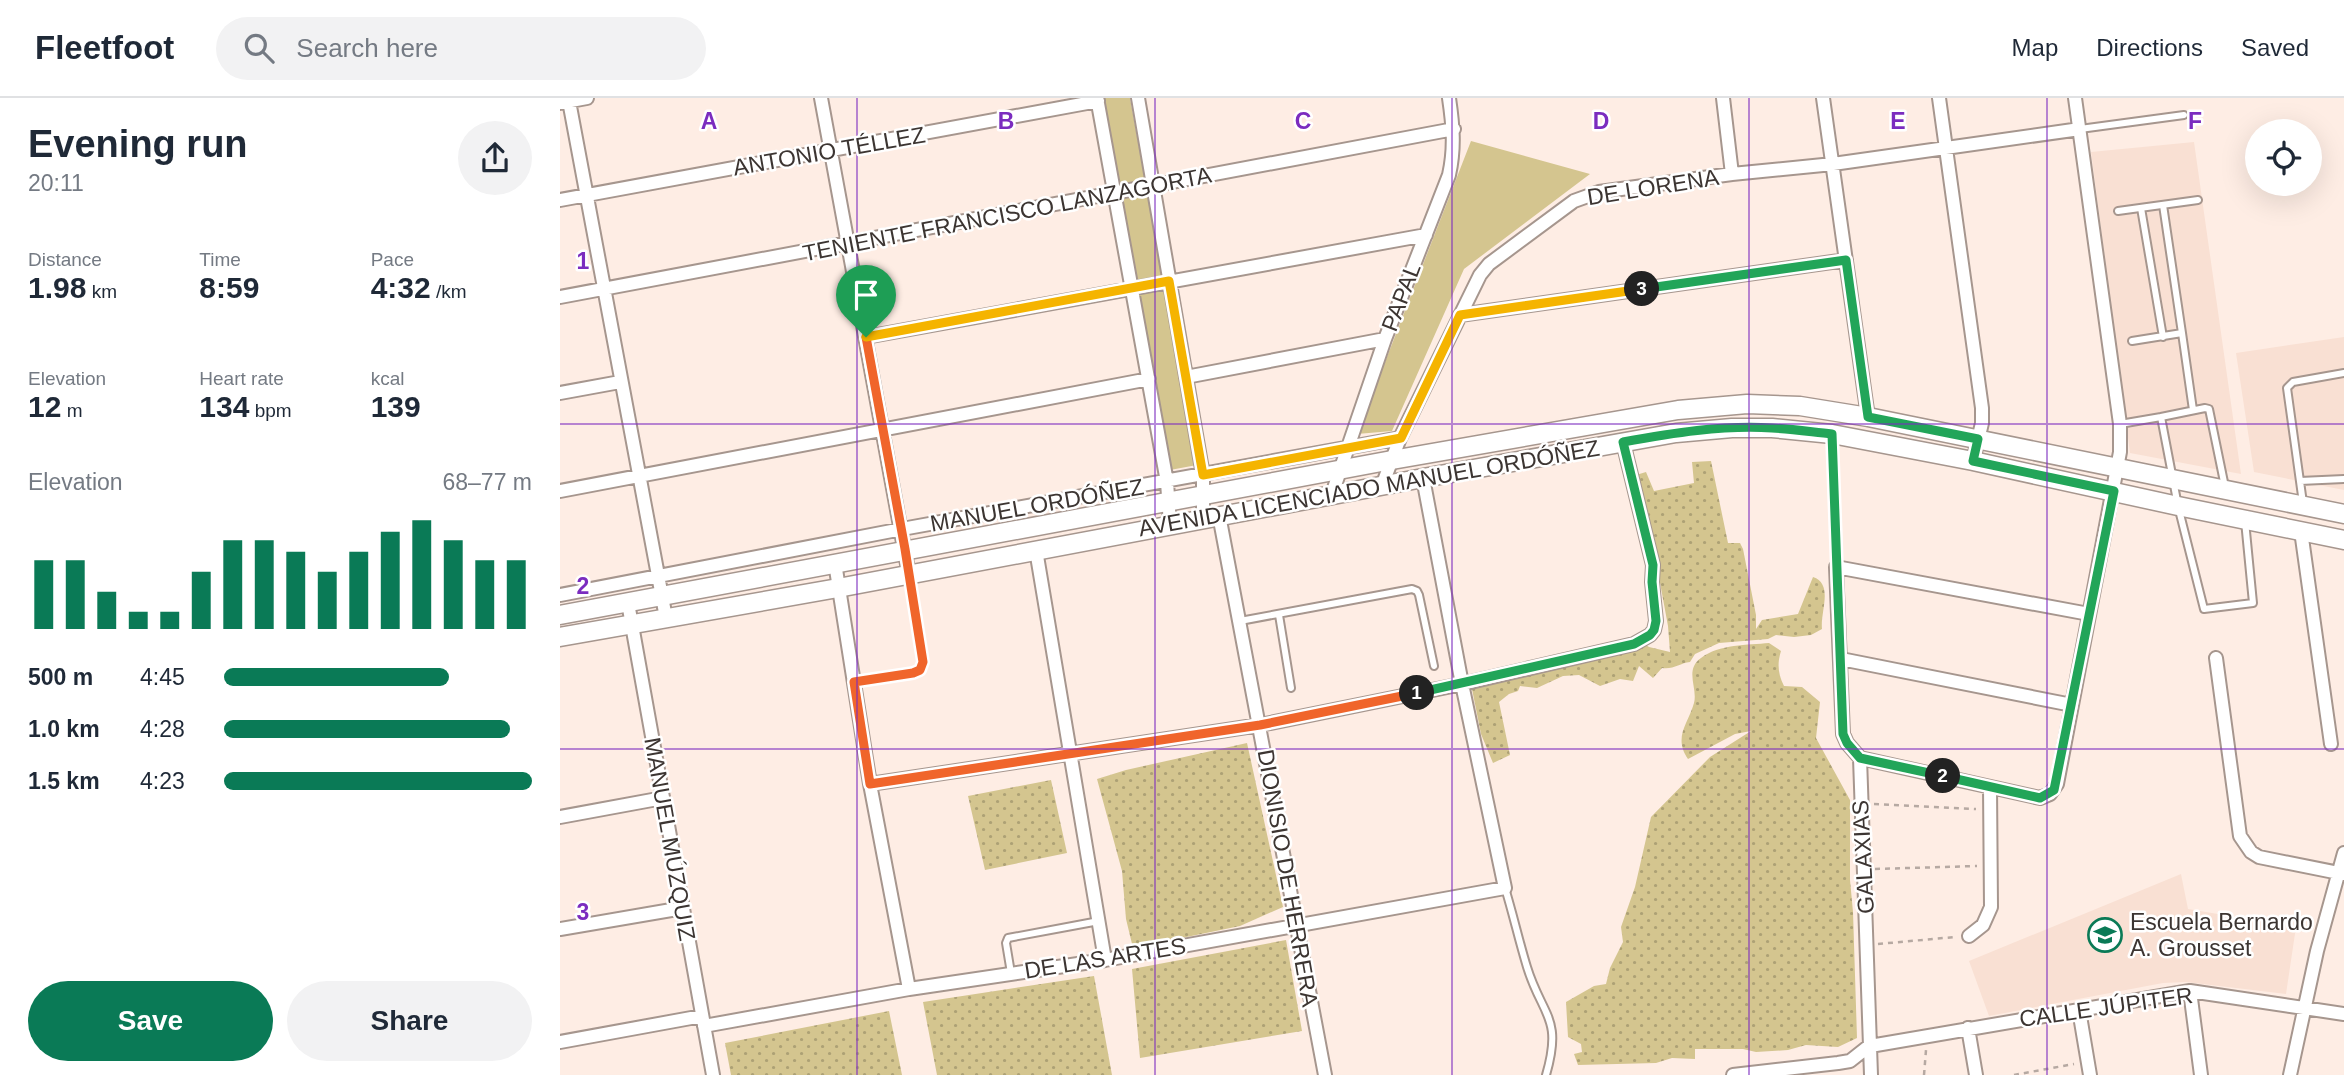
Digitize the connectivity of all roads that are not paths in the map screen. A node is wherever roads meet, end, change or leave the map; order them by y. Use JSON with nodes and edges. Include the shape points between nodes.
{"nodes":[{"id":1,"x":587,"y":98,"type":"edge"},
{"id":2,"x":821,"y":98,"type":"edge"},
{"id":3,"x":1138,"y":98,"type":"edge"},
{"id":4,"x":1449,"y":98,"type":"edge"},
{"id":5,"x":1723,"y":98,"type":"edge"},
{"id":6,"x":1823,"y":98,"type":"edge"},
{"id":7,"x":1939,"y":98,"type":"edge"},
{"id":8,"x":2075,"y":98,"type":"edge"},
{"id":9,"x":1097,"y":100,"type":"edge"},
{"id":10,"x":565,"y":102,"type":"edge"},
{"id":11,"x":2184,"y":115,"type":"dead end"},
{"id":12,"x":1454,"y":129,"type":"junction"},
{"id":13,"x":2080,"y":129,"type":"junction"},
{"id":14,"x":1946,"y":147,"type":"junction"},
{"id":15,"x":832,"y":151,"type":"junction"},
{"id":16,"x":1833,"y":164,"type":"junction"},
{"id":17,"x":1732,"y":174,"type":"junction"},
{"id":18,"x":1153,"y":187,"type":"junction"},
{"id":19,"x":1115,"y":194,"type":"junction"},
{"id":20,"x":586,"y":195,"type":"junction"},
{"id":21,"x":560,"y":200,"type":"edge"},
{"id":22,"x":2198,"y":200,"type":"dead end"},
{"id":23,"x":2163,"y":205,"type":"junction"},
{"id":24,"x":2141,"y":208,"type":"junction"},
{"id":25,"x":2118,"y":211,"type":"dead end"},
{"id":26,"x":1426,"y":235,"type":"junction"},
{"id":27,"x":850,"y":244,"type":"junction"},
{"id":28,"x":1846,"y":260,"type":"junction"},
{"id":29,"x":1169,"y":281,"type":"junction"},
{"id":30,"x":1133,"y":287,"type":"junction"},
{"id":31,"x":604,"y":289,"type":"junction"},
{"id":32,"x":560,"y":297,"type":"edge"},
{"id":33,"x":1460,"y":315,"type":"junction"},
{"id":34,"x":2182,"y":333,"type":"junction"},
{"id":35,"x":866,"y":337,"type":"junction"},
{"id":36,"x":2163,"y":337,"type":"junction"},
{"id":37,"x":1385,"y":339,"type":"junction"},
{"id":38,"x":2132,"y":341,"type":"dead end"},
{"id":39,"x":2344,"y":373,"type":"edge"},
{"id":40,"x":1186,"y":377,"type":"junction"},
{"id":41,"x":1149,"y":379,"type":"junction"},
{"id":42,"x":620,"y":382,"type":"junction"},
{"id":43,"x":560,"y":393,"type":"edge"},
{"id":44,"x":2193,"y":410,"type":"junction"},
{"id":45,"x":1868,"y":417,"type":"junction"},
{"id":46,"x":2161,"y":417,"type":"junction"},
{"id":47,"x":2120,"y":424,"type":"junction"},
{"id":48,"x":883,"y":430,"type":"junction"},
{"id":49,"x":1401,"y":438,"type":"junction"},
{"id":50,"x":1978,"y":439,"type":"junction"},
{"id":51,"x":1623,"y":442,"type":"junction"},
{"id":52,"x":1349,"y":447,"type":"junction"},
{"id":53,"x":1391,"y":460,"type":"junction"},
{"id":54,"x":1973,"y":461,"type":"junction"},
{"id":55,"x":2118,"y":467,"type":"junction"},
{"id":56,"x":1341,"y":470,"type":"junction"},
{"id":57,"x":1203,"y":475,"type":"junction"},
{"id":58,"x":639,"y":477,"type":"junction"},
{"id":59,"x":2172,"y":477,"type":"junction"},
{"id":60,"x":1423,"y":478,"type":"junction"},
{"id":61,"x":2344,"y":479,"type":"edge"},
{"id":62,"x":2300,"y":481,"type":"junction"},
{"id":63,"x":1167,"y":482,"type":"junction"},
{"id":64,"x":1382,"y":486,"type":"junction"},
{"id":65,"x":2226,"y":489,"type":"junction"},
{"id":66,"x":560,"y":491,"type":"edge"},
{"id":67,"x":2114,"y":491,"type":"junction"},
{"id":68,"x":1332,"y":494,"type":"junction"},
{"id":69,"x":1203,"y":495,"type":"junction"},
{"id":70,"x":1169,"y":501,"type":"junction"},
{"id":71,"x":2303,"y":505,"type":"junction"},
{"id":72,"x":2178,"y":506,"type":"junction"},
{"id":73,"x":2344,"y":514,"type":"edge"},
{"id":74,"x":1211,"y":517,"type":"junction"},
{"id":75,"x":2245,"y":519,"type":"junction"},
{"id":76,"x":1170,"y":524,"type":"junction"},
{"id":77,"x":902,"y":529,"type":"junction"},
{"id":78,"x":2301,"y":531,"type":"junction"},
{"id":79,"x":2344,"y":540,"type":"edge"},
{"id":80,"x":905,"y":549,"type":"junction"},
{"id":81,"x":1036,"y":550,"type":"junction"},
{"id":82,"x":835,"y":563,"type":"junction"},
{"id":83,"x":909,"y":575,"type":"junction"},
{"id":84,"x":656,"y":576,"type":"junction"},
{"id":85,"x":838,"y":588,"type":"junction"},
{"id":86,"x":560,"y":595,"type":"edge"},
{"id":87,"x":661,"y":597,"type":"junction"},
{"id":88,"x":628,"y":603,"type":"junction"},
{"id":89,"x":2089,"y":614,"type":"junction"},
{"id":90,"x":560,"y":615,"type":"edge"},
{"id":91,"x":1279,"y":615,"type":"junction"},
{"id":92,"x":666,"y":618,"type":"junction"},
{"id":93,"x":1240,"y":621,"type":"junction"},
{"id":94,"x":631,"y":625,"type":"junction"},
{"id":95,"x":560,"y":638,"type":"edge"},
{"id":96,"x":2216,"y":658,"type":"dead end"},
{"id":97,"x":1841,"y":659,"type":"junction"},
{"id":98,"x":1434,"y":666,"type":"dead end"},
{"id":99,"x":854,"y":682,"type":"junction"},
{"id":100,"x":1462,"y":684,"type":"junction"},
{"id":101,"x":1291,"y":688,"type":"dead end"},
{"id":102,"x":2072,"y":705,"type":"junction"},
{"id":103,"x":1260,"y":725,"type":"junction"},
{"id":104,"x":2331,"y":744,"type":"dead end"},
{"id":105,"x":1071,"y":754,"type":"junction"},
{"id":106,"x":1860,"y":758,"type":"junction"},
{"id":107,"x":870,"y":784,"type":"junction"},
{"id":108,"x":1990,"y":787,"type":"junction"},
{"id":109,"x":663,"y":798,"type":"junction"},
{"id":110,"x":560,"y":817,"type":"edge"},
{"id":111,"x":2344,"y":853,"type":"edge"},
{"id":112,"x":2340,"y":874,"type":"edge"},
{"id":113,"x":1506,"y":888,"type":"junction"},
{"id":114,"x":683,"y":908,"type":"junction"},
{"id":115,"x":1098,"y":921,"type":"junction"},
{"id":116,"x":1295,"y":926,"type":"junction"},
{"id":117,"x":560,"y":929,"type":"edge"},
{"id":118,"x":1969,"y":936,"type":"road end"},
{"id":119,"x":1105,"y":960,"type":"junction"},
{"id":120,"x":1011,"y":973,"type":"junction"},
{"id":121,"x":909,"y":989,"type":"junction"},
{"id":122,"x":2190,"y":991,"type":"junction"},
{"id":123,"x":2303,"y":1008,"type":"junction"},
{"id":124,"x":2079,"y":1010,"type":"junction"},
{"id":125,"x":2344,"y":1014,"type":"edge"},
{"id":126,"x":703,"y":1021,"type":"junction"},
{"id":127,"x":1968,"y":1028,"type":"junction"},
{"id":128,"x":560,"y":1042,"type":"edge"},
{"id":129,"x":1870,"y":1046,"type":"junction"},
{"id":130,"x":713,"y":1075,"type":"edge"},
{"id":131,"x":1325,"y":1075,"type":"edge"},
{"id":132,"x":1546,"y":1075,"type":"edge"},
{"id":133,"x":1733,"y":1075,"type":"edge"},
{"id":134,"x":1871,"y":1075,"type":"edge"},
{"id":135,"x":1976,"y":1075,"type":"edge"},
{"id":136,"x":2090,"y":1075,"type":"edge"},
{"id":137,"x":2201,"y":1075,"type":"edge"},
{"id":138,"x":2290,"y":1075,"type":"edge"}],
"edges":[{"from":1,"to":10,"type":"street"},
{"from":2,"to":15,"type":"street"},
{"from":3,"to":18,"type":"street","name":"DIONISIO DE HERRERA"},
{"from":4,"to":12,"type":"street","name":"PAPAL"},
{"from":5,"to":17,"type":"street"},
{"from":6,"to":16,"type":"street"},
{"from":7,"to":14,"type":"street"},
{"from":8,"to":13,"type":"street"},
{"from":9,"to":15,"type":"street","name":"ANTONIO TÉLLEZ"},
{"from":9,"to":19,"type":"street"},
{"from":10,"to":20,"type":"street"},
{"from":11,"to":13,"type":"lane"},
{"from":12,"to":18,"type":"street","name":"TENIENTE FRANCISCO LANZAGORTA"},
{"from":12,"to":26,"type":"street","name":"PAPAL","via":[[1449,175]]},
{"from":13,"to":14,"type":"street","name":"DE LORENA"},
{"from":13,"to":47,"type":"street"},
{"from":14,"to":16,"type":"street","name":"DE LORENA"},
{"from":14,"to":50,"type":"street","via":[[1982,408]]},
{"from":15,"to":20,"type":"street","name":"ANTONIO TÉLLEZ"},
{"from":15,"to":27,"type":"street"},
{"from":16,"to":17,"type":"street","name":"DE LORENA"},
{"from":16,"to":28,"type":"street"},
{"from":17,"to":33,"type":"street","name":"DE LORENA","via":[[1600,192],[1574,201],[1489,264]]},
{"from":18,"to":19,"type":"street","name":"TENIENTE FRANCISCO LANZAGORTA"},
{"from":18,"to":29,"type":"street","name":"DIONISIO DE HERRERA"},
{"from":19,"to":27,"type":"street","name":"TENIENTE FRANCISCO LANZAGORTA"},
{"from":19,"to":30,"type":"street"},
{"from":20,"to":21,"type":"street","name":"ANTONIO TÉLLEZ"},
{"from":20,"to":31,"type":"street"},
{"from":22,"to":23,"type":"lane"},
{"from":23,"to":24,"type":"lane"},
{"from":23,"to":34,"type":"lane"},
{"from":24,"to":25,"type":"lane"},
{"from":24,"to":36,"type":"lane"},
{"from":26,"to":29,"type":"street"},
{"from":26,"to":37,"type":"street","name":"PAPAL"},
{"from":27,"to":31,"type":"street","name":"TENIENTE FRANCISCO LANZAGORTA"},
{"from":27,"to":35,"type":"street"},
{"from":28,"to":33,"type":"street"},
{"from":28,"to":45,"type":"street"},
{"from":29,"to":30,"type":"street"},
{"from":29,"to":40,"type":"street","name":"DIONISIO DE HERRERA"},
{"from":30,"to":35,"type":"street"},
{"from":30,"to":41,"type":"street"},
{"from":31,"to":32,"type":"street","name":"TENIENTE FRANCISCO LANZAGORTA"},
{"from":31,"to":42,"type":"street"},
{"from":33,"to":49,"type":"street","name":"DE LORENA"},
{"from":34,"to":36,"type":"lane"},
{"from":34,"to":44,"type":"lane"},
{"from":35,"to":48,"type":"street"},
{"from":36,"to":38,"type":"lane"},
{"from":37,"to":40,"type":"street"},
{"from":37,"to":52,"type":"street","name":"PAPAL"},
{"from":39,"to":62,"type":"lane","via":[[2288,385]]},
{"from":40,"to":57,"type":"street","name":"DIONISIO DE HERRERA"},
{"from":41,"to":48,"type":"street"},
{"from":41,"to":63,"type":"street"},
{"from":42,"to":43,"type":"street"},
{"from":42,"to":58,"type":"street"},
{"from":44,"to":46,"type":"lane"},
{"from":44,"to":65,"type":"lane","via":[[2209,409],[2212,415]]},
{"from":45,"to":50,"type":"main road","name":"AVENIDA LICENCIADO MANUEL ORDÓÑEZ"},
{"from":45,"to":53,"type":"main road","name":"AVENIDA LICENCIADO MANUEL ORDÓÑEZ","via":[[1800,406],[1747,404],[1678,410]]},
{"from":46,"to":47,"type":"lane"},
{"from":46,"to":59,"type":"lane"},
{"from":47,"to":55,"type":"street"},
{"from":48,"to":58,"type":"street"},
{"from":48,"to":77,"type":"street"},
{"from":49,"to":52,"type":"street","name":"MANUEL ORDÓÑEZ"},
{"from":49,"to":53,"type":"street","name":"DE LORENA"},
{"from":50,"to":54,"type":"street"},
{"from":50,"to":55,"type":"main road","name":"AVENIDA LICENCIADO MANUEL ORDÓÑEZ"},
{"from":51,"to":54,"type":"main road","name":"AVENIDA LICENCIADO MANUEL ORDÓÑEZ","via":[[1676,433],[1772,428],[1832,434]]},
{"from":51,"to":60,"type":"main road","name":"AVENIDA LICENCIADO MANUEL ORDÓÑEZ"},
{"from":51,"to":100,"type":"street","via":[[1653,565],[1654,630],[1634,644]]},
{"from":52,"to":56,"type":"street","name":"PAPAL"},
{"from":52,"to":57,"type":"street","name":"MANUEL ORDÓÑEZ"},
{"from":53,"to":56,"type":"main road","name":"AVENIDA LICENCIADO MANUEL ORDÓÑEZ"},
{"from":53,"to":64,"type":"street","name":"DE LORENA"},
{"from":54,"to":67,"type":"main road","name":"AVENIDA LICENCIADO MANUEL ORDÓÑEZ"},
{"from":55,"to":59,"type":"main road","name":"AVENIDA LICENCIADO MANUEL ORDÓÑEZ"},
{"from":55,"to":67,"type":"street"},
{"from":56,"to":68,"type":"street","name":"PAPAL"},
{"from":56,"to":69,"type":"main road","name":"AVENIDA LICENCIADO MANUEL ORDÓÑEZ"},
{"from":57,"to":63,"type":"street","name":"MANUEL ORDÓÑEZ"},
{"from":57,"to":69,"type":"street","name":"DIONISIO DE HERRERA"},
{"from":58,"to":66,"type":"street"},
{"from":58,"to":84,"type":"street"},
{"from":59,"to":65,"type":"main road","name":"AVENIDA LICENCIADO MANUEL ORDÓÑEZ"},
{"from":59,"to":72,"type":"lane"},
{"from":60,"to":64,"type":"main road","name":"AVENIDA LICENCIADO MANUEL ORDÓÑEZ"},
{"from":60,"to":100,"type":"street"},
{"from":61,"to":62,"type":"lane"},
{"from":62,"to":71,"type":"lane"},
{"from":63,"to":70,"type":"street"},
{"from":63,"to":77,"type":"street","name":"MANUEL ORDÓÑEZ"},
{"from":64,"to":68,"type":"main road","name":"AVENIDA LICENCIADO MANUEL ORDÓÑEZ"},
{"from":65,"to":71,"type":"main road","name":"AVENIDA LICENCIADO MANUEL ORDÓÑEZ"},
{"from":67,"to":72,"type":"main road","name":"AVENIDA LICENCIADO MANUEL ORDÓÑEZ"},
{"from":67,"to":89,"type":"street"},
{"from":68,"to":74,"type":"main road","name":"AVENIDA LICENCIADO MANUEL ORDÓÑEZ"},
{"from":69,"to":70,"type":"main road","name":"AVENIDA LICENCIADO MANUEL ORDÓÑEZ"},
{"from":69,"to":74,"type":"street","name":"DIONISIO DE HERRERA"},
{"from":70,"to":76,"type":"street"},
{"from":70,"to":80,"type":"main road","name":"AVENIDA LICENCIADO MANUEL ORDÓÑEZ"},
{"from":71,"to":73,"type":"main road","name":"AVENIDA LICENCIADO MANUEL ORDÓÑEZ"},
{"from":72,"to":75,"type":"main road","name":"AVENIDA LICENCIADO MANUEL ORDÓÑEZ"},
{"from":72,"to":75,"type":"lane","via":[[2201,606],[2207,609],[2253,603]]},
{"from":74,"to":76,"type":"main road","name":"AVENIDA LICENCIADO MANUEL ORDÓÑEZ"},
{"from":74,"to":93,"type":"street","name":"DIONISIO DE HERRERA"},
{"from":75,"to":78,"type":"main road","name":"AVENIDA LICENCIADO MANUEL ORDÓÑEZ"},
{"from":76,"to":81,"type":"main road","name":"AVENIDA LICENCIADO MANUEL ORDÓÑEZ"},
{"from":77,"to":80,"type":"street"},
{"from":77,"to":84,"type":"street","name":"MANUEL ORDÓÑEZ"},
{"from":78,"to":79,"type":"main road","name":"AVENIDA LICENCIADO MANUEL ORDÓÑEZ"},
{"from":78,"to":104,"type":"street"},
{"from":80,"to":82,"type":"main road","name":"AVENIDA LICENCIADO MANUEL ORDÓÑEZ"},
{"from":80,"to":83,"type":"street"},
{"from":81,"to":83,"type":"main road","name":"AVENIDA LICENCIADO MANUEL ORDÓÑEZ"},
{"from":81,"to":105,"type":"street"},
{"from":82,"to":85,"type":"street"},
{"from":82,"to":87,"type":"main road","name":"AVENIDA LICENCIADO MANUEL ORDÓÑEZ"},
{"from":83,"to":85,"type":"main road","name":"AVENIDA LICENCIADO MANUEL ORDÓÑEZ"},
{"from":83,"to":99,"type":"lane","via":[[923,662],[920,670]]},
{"from":84,"to":86,"type":"street","name":"MANUEL ORDÓÑEZ"},
{"from":84,"to":87,"type":"street"},
{"from":85,"to":92,"type":"main road","name":"AVENIDA LICENCIADO MANUEL ORDÓÑEZ"},
{"from":85,"to":99,"type":"street"},
{"from":87,"to":88,"type":"main road","name":"AVENIDA LICENCIADO MANUEL ORDÓÑEZ"},
{"from":87,"to":92,"type":"street"},
{"from":88,"to":90,"type":"main road","name":"AVENIDA LICENCIADO MANUEL ORDÓÑEZ"},
{"from":88,"to":94,"type":"street","name":"MANUEL MÚZQUIZ"},
{"from":89,"to":97,"type":"street","name":"GALAXIAS","via":[[1836,567]]},
{"from":89,"to":102,"type":"street"},
{"from":91,"to":93,"type":"lane"},
{"from":91,"to":98,"type":"lane","via":[[1412,589],[1419,595]]},
{"from":91,"to":101,"type":"lane"},
{"from":92,"to":94,"type":"main road","name":"AVENIDA LICENCIADO MANUEL ORDÓÑEZ"},
{"from":93,"to":103,"type":"street","name":"DIONISIO DE HERRERA"},
{"from":94,"to":95,"type":"main road","name":"AVENIDA LICENCIADO MANUEL ORDÓÑEZ"},
{"from":94,"to":109,"type":"street","name":"MANUEL MÚZQUIZ"},
{"from":96,"to":112,"type":"street","via":[[2240,836],[2259,857]]},
{"from":97,"to":102,"type":"street"},
{"from":97,"to":106,"type":"street","name":"GALAXIAS","via":[[1843,734]]},
{"from":99,"to":107,"type":"street"},
{"from":100,"to":103,"type":"street"},
{"from":100,"to":113,"type":"street"},
{"from":102,"to":108,"type":"street","via":[[2057,784],[2050,794],[2040,798]]},
{"from":103,"to":105,"type":"street"},
{"from":103,"to":116,"type":"street","name":"DIONISIO DE HERRERA"},
{"from":105,"to":107,"type":"street"},
{"from":105,"to":115,"type":"street"},
{"from":106,"to":108,"type":"street"},
{"from":106,"to":129,"type":"street","name":"GALAXIAS"},
{"from":107,"to":121,"type":"street"},
{"from":108,"to":118,"type":"street","via":[[1991,906],[1983,925]]},
{"from":109,"to":110,"type":"street"},
{"from":109,"to":114,"type":"street","name":"MANUEL MÚZQUIZ"},
{"from":111,"to":112,"type":"street"},
{"from":112,"to":123,"type":"street"},
{"from":113,"to":116,"type":"street","name":"DE LAS ARTES"},
{"from":113,"to":132,"type":"lane","via":[[1527,968],[1553,1027]]},
{"from":114,"to":117,"type":"street"},
{"from":114,"to":126,"type":"street","name":"MANUEL MÚZQUIZ"},
{"from":115,"to":119,"type":"street"},
{"from":115,"to":120,"type":"lane","via":[[1008,938]]},
{"from":116,"to":119,"type":"street","name":"DE LAS ARTES"},
{"from":116,"to":131,"type":"street","name":"DIONISIO DE HERRERA"},
{"from":119,"to":120,"type":"street","name":"DE LAS ARTES"},
{"from":120,"to":121,"type":"street","name":"DE LAS ARTES"},
{"from":121,"to":126,"type":"street","name":"DE LAS ARTES"},
{"from":122,"to":123,"type":"street","name":"CALLE JÚPITER"},
{"from":122,"to":124,"type":"street","name":"CALLE JÚPITER"},
{"from":122,"to":137,"type":"street"},
{"from":123,"to":125,"type":"street","name":"CALLE JÚPITER"},
{"from":123,"to":138,"type":"street"},
{"from":124,"to":127,"type":"street","name":"CALLE JÚPITER"},
{"from":124,"to":136,"type":"street"},
{"from":126,"to":128,"type":"street","name":"DE LAS ARTES"},
{"from":126,"to":130,"type":"street","name":"MANUEL MÚZQUIZ"},
{"from":127,"to":129,"type":"street","name":"CALLE JÚPITER"},
{"from":127,"to":135,"type":"street"},
{"from":129,"to":133,"type":"street","name":"CALLE JÚPITER","via":[[1861,1055],[1838,1063]]},
{"from":129,"to":134,"type":"street","name":"GALAXIAS"}]}
